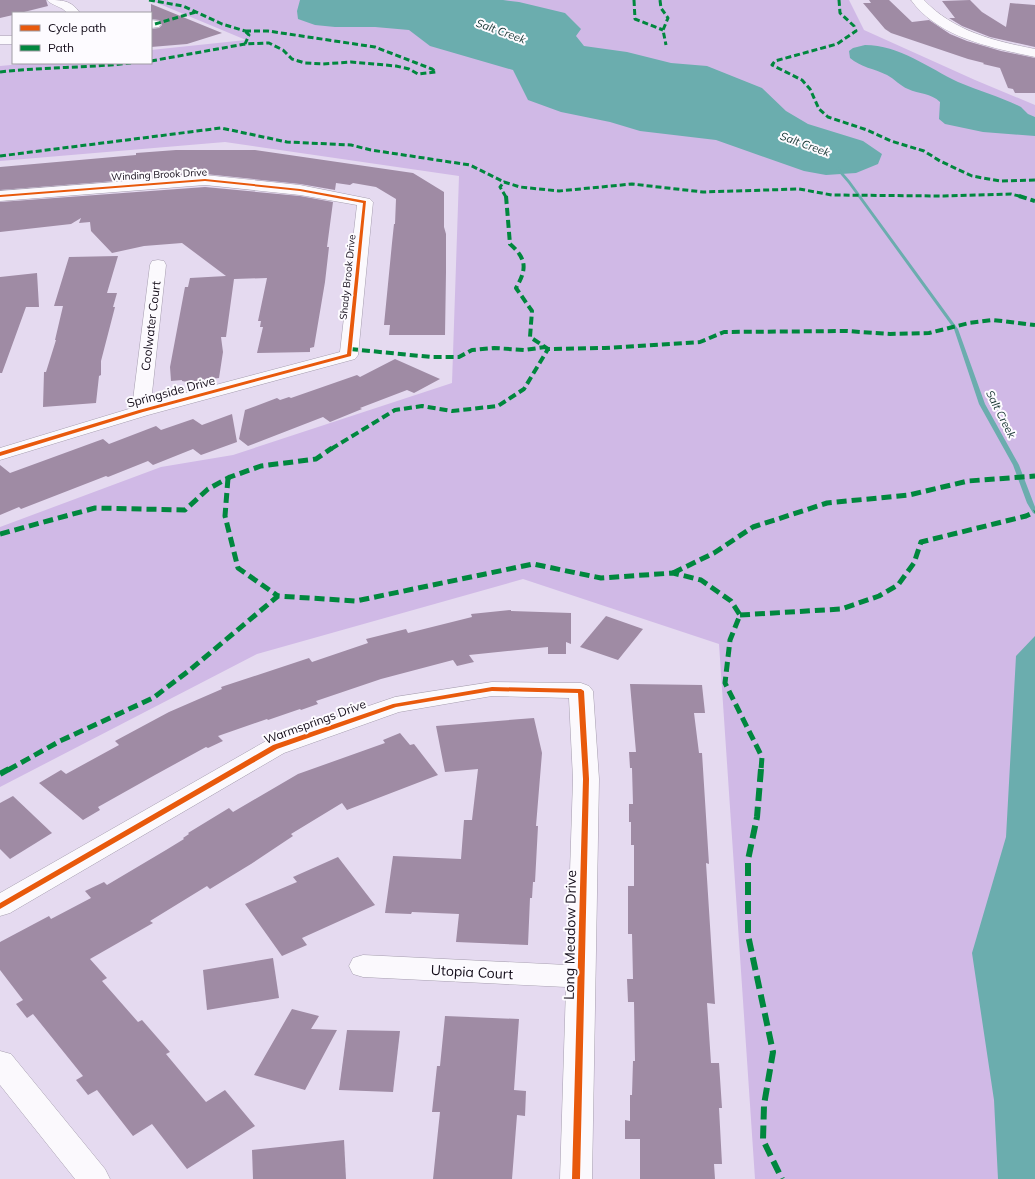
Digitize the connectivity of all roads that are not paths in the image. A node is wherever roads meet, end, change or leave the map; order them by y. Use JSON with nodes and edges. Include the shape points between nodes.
{"nodes":[{"id":1,"x":53,"y":0,"type":"edge"},
{"id":2,"x":918,"y":0,"type":"edge"},
{"id":3,"x":73,"y":12,"type":"edge"},
{"id":4,"x":0,"y":40,"type":"edge"},
{"id":5,"x":12,"y":40,"type":"edge"},
{"id":6,"x":1035,"y":52,"type":"edge"},
{"id":7,"x":0,"y":196,"type":"edge"},
{"id":8,"x":365,"y":202,"type":"joint"},
{"id":9,"x":158,"y":265,"type":"dead end"},
{"id":10,"x":349,"y":355,"type":"joint"},
{"id":11,"x":141,"y":411,"type":"junction"},
{"id":12,"x":0,"y":454,"type":"edge"},
{"id":13,"x":581,"y":691,"type":"joint"},
{"id":14,"x":0,"y":906,"type":"edge"},
{"id":15,"x":363,"y":966,"type":"dead end"},
{"id":16,"x":582,"y":977,"type":"junction"},
{"id":17,"x":0,"y":1064,"type":"edge"},
{"id":18,"x":94,"y":1179,"type":"edge"},
{"id":19,"x":576,"y":1179,"type":"edge"}],
"edges":[{"from":1,"to":3,"type":"street","via":[[68,6]]},
{"from":2,"to":6,"type":"street","via":[[939,20],[956,29],[999,45]]},
{"from":4,"to":5,"type":"street"},
{"from":7,"to":8,"type":"street","name":"Winding Brook Drive","via":[[204,180],[300,190]]},
{"from":8,"to":10,"type":"street","name":"Shady Brook Drive"},
{"from":9,"to":11,"type":"street","name":"Coolwater Court"},
{"from":10,"to":11,"type":"street","name":"Springside Drive"},
{"from":11,"to":12,"type":"street","name":"Springside Drive"},
{"from":13,"to":14,"type":"street","name":"Warmsprings Drive","via":[[492,689],[395,705],[275,747]]},
{"from":13,"to":16,"type":"street","name":"Long Meadow Drive","via":[[586,779]]},
{"from":15,"to":16,"type":"street","name":"Utopia Court"},
{"from":16,"to":19,"type":"street","name":"Long Meadow Drive"},
{"from":17,"to":18,"type":"street"}]}
